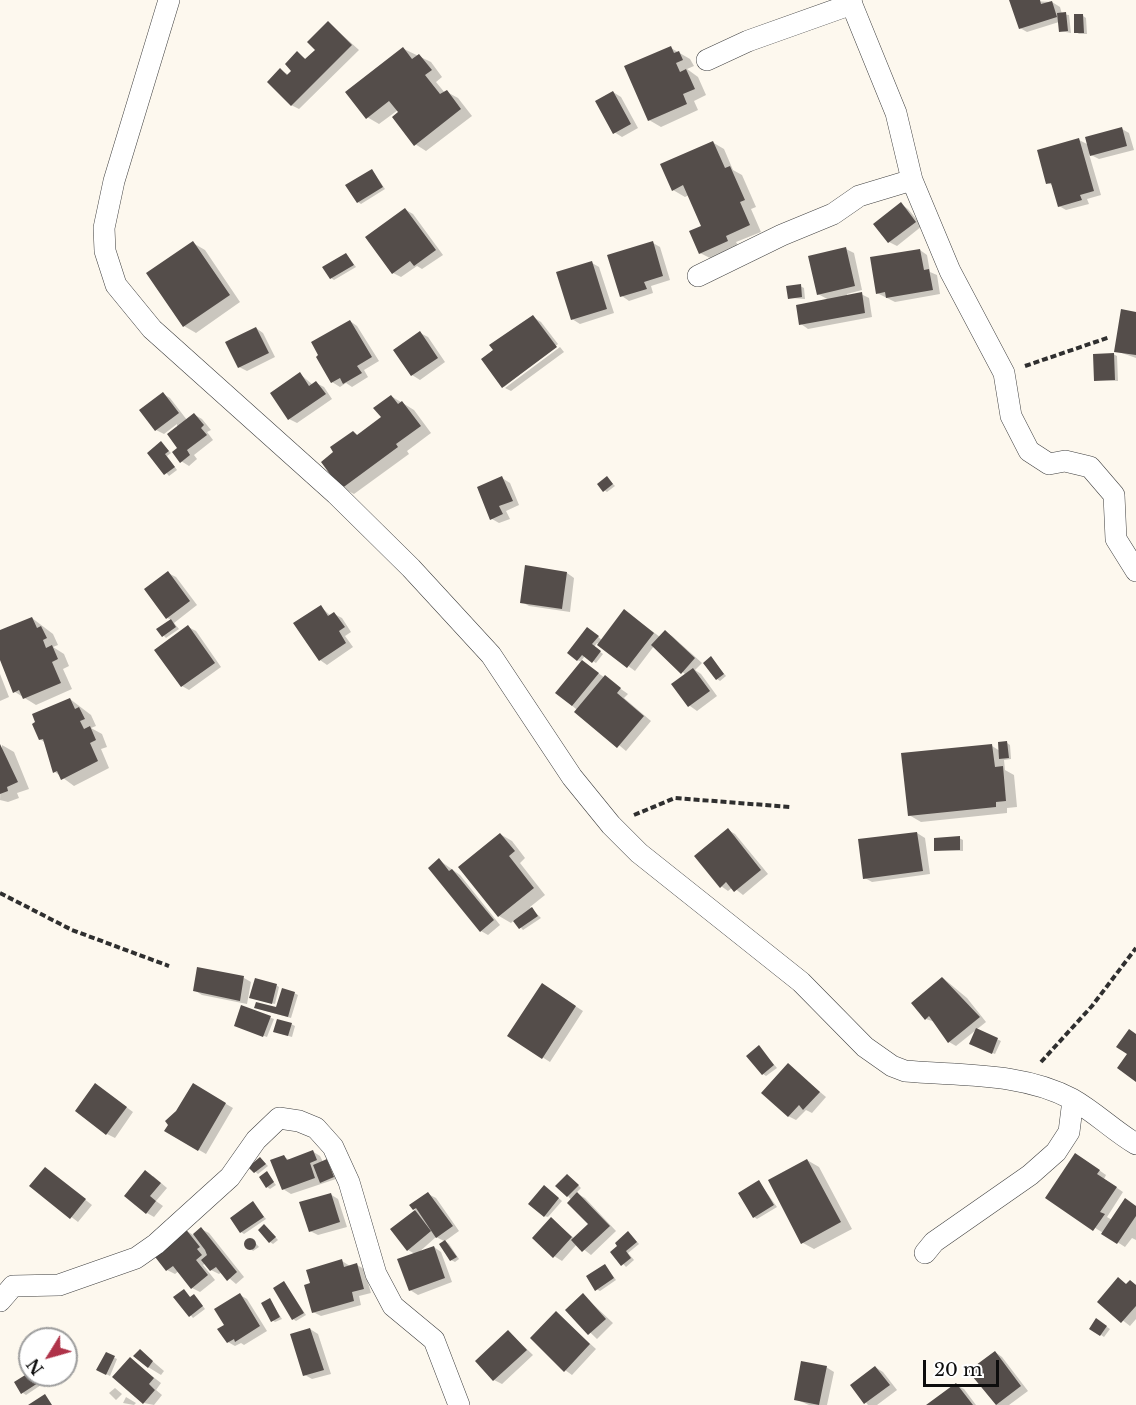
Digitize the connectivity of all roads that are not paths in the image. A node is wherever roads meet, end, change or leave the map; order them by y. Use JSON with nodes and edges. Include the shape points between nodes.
{"nodes":[{"id":1,"x":169,"y":0,"type":"edge"},
{"id":2,"x":851,"y":2,"type":"edge"},
{"id":3,"x":707,"y":60,"type":"dead end"},
{"id":4,"x":912,"y":180,"type":"junction"},
{"id":5,"x":698,"y":276,"type":"dead end"},
{"id":6,"x":1136,"y":571,"type":"edge"},
{"id":7,"x":1073,"y":1100,"type":"junction"},
{"id":8,"x":1136,"y":1144,"type":"edge"},
{"id":9,"x":925,"y":1253,"type":"dead end"},
{"id":10,"x":4,"y":1288,"type":"edge"},
{"id":11,"x":459,"y":1405,"type":"edge"}],
"edges":[{"from":1,"to":7,"type":"street","via":[[114,181],[104,228],[105,251],[116,285],[169,345],[336,494],[491,655],[572,777],[611,825],[639,853],[801,982],[860,1042],[905,1071],[1019,1081]]},
{"from":2,"to":3,"type":"street"},
{"from":2,"to":4,"type":"street","via":[[896,113]]},
{"from":4,"to":5,"type":"street","via":[[859,196],[833,214]]},
{"from":4,"to":6,"type":"street","via":[[950,271],[1004,373],[1011,416],[1029,451],[1049,464],[1065,461],[1090,466],[1114,495],[1116,539]]},
{"from":7,"to":8,"type":"street"},
{"from":7,"to":9,"type":"street","via":[[1069,1132],[1056,1152],[1030,1175],[934,1242]]},
{"from":10,"to":11,"type":"street","via":[[59,1285],[136,1258],[230,1177],[256,1140],[279,1118],[299,1121],[316,1128],[333,1147],[376,1274],[393,1306],[434,1340]]}]}
